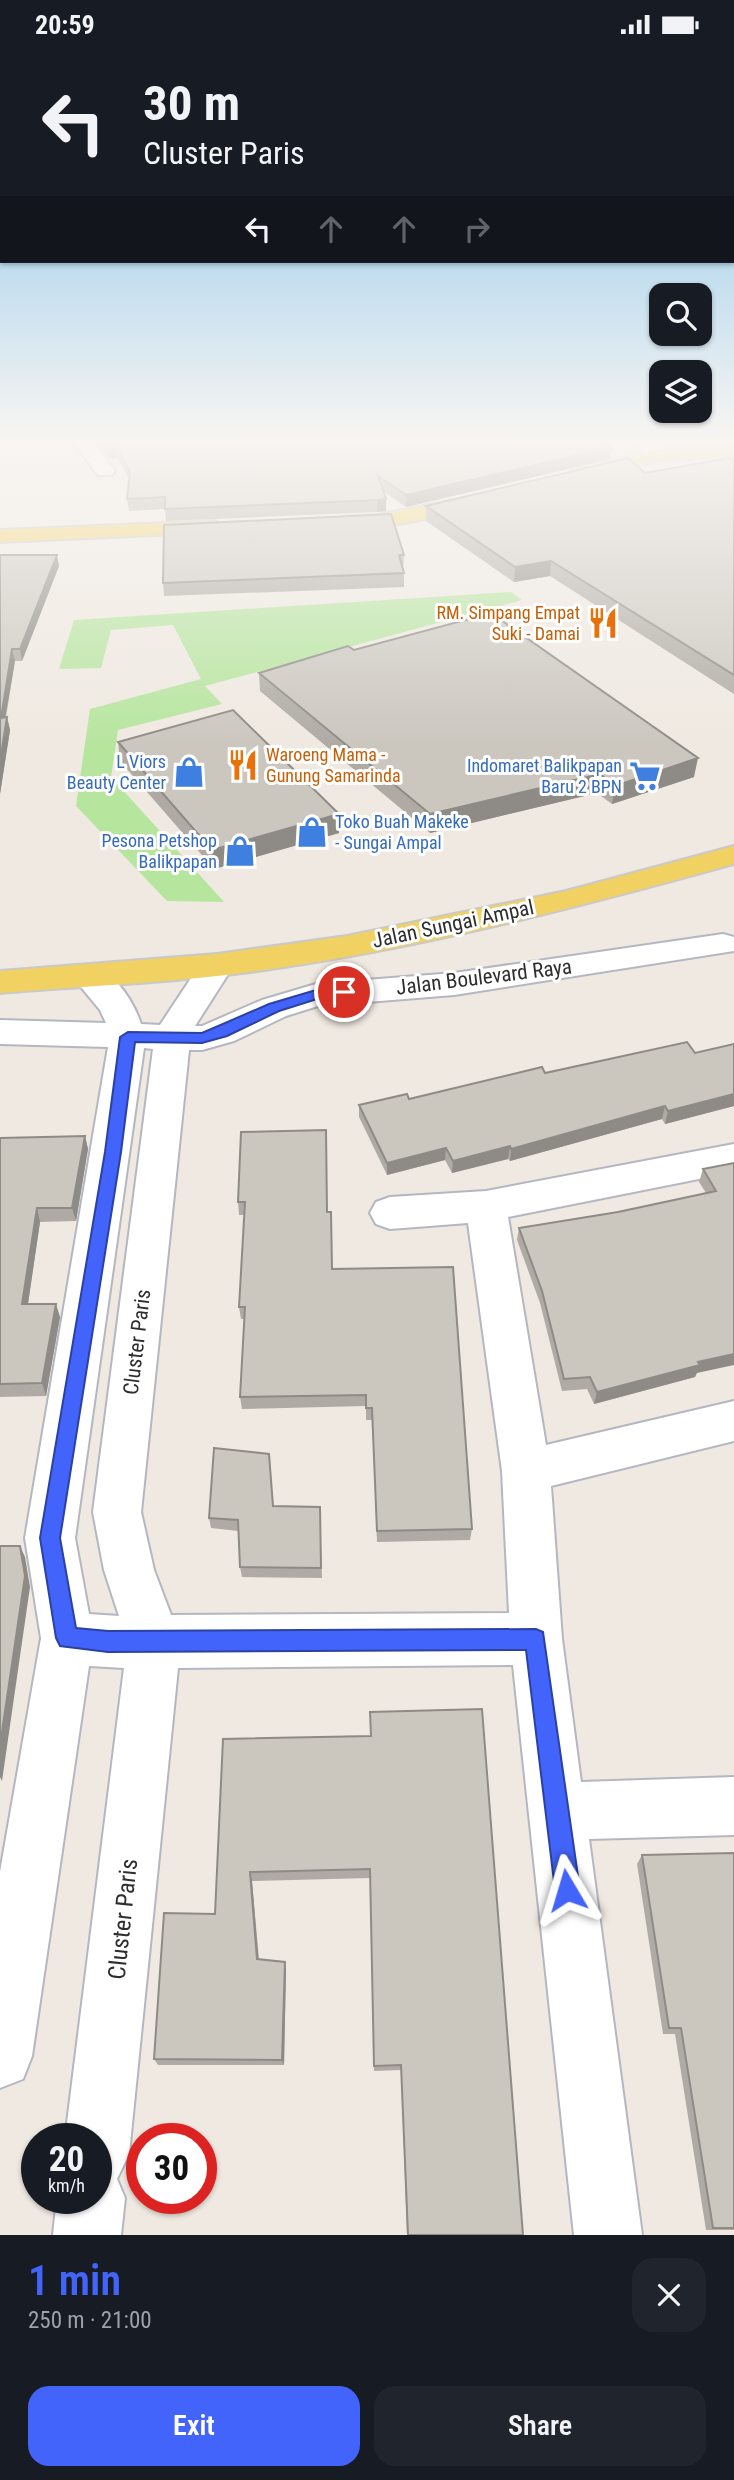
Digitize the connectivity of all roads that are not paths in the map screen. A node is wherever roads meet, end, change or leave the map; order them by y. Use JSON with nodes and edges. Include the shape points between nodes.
{"nodes":[{"id":1,"x":734,"y":855,"type":"edge"},
{"id":2,"x":723,"y":944,"type":"dead end"},
{"id":3,"x":217,"y":965,"type":"junction"},
{"id":4,"x":89,"y":975,"type":"junction"},
{"id":5,"x":0,"y":982,"type":"edge"},
{"id":6,"x":0,"y":1032,"type":"edge"},
{"id":7,"x":172,"y":1038,"type":"junction"},
{"id":8,"x":127,"y":1047,"type":"junction"},
{"id":9,"x":160,"y":1148,"type":"junction"},
{"id":10,"x":113,"y":1152,"type":"junction"},
{"id":11,"x":734,"y":1158,"type":"edge"},
{"id":12,"x":486,"y":1206,"type":"junction"},
{"id":13,"x":390,"y":1213,"type":"dead end"},
{"id":14,"x":734,"y":1422,"type":"edge"},
{"id":15,"x":526,"y":1471,"type":"junction"},
{"id":16,"x":67,"y":1638,"type":"junction"},
{"id":17,"x":536,"y":1639,"type":"junction"},
{"id":18,"x":154,"y":1642,"type":"junction"},
{"id":19,"x":734,"y":1806,"type":"edge"},
{"id":20,"x":558,"y":1811,"type":"junction"},
{"id":21,"x":0,"y":2056,"type":"edge"},
{"id":22,"x":100,"y":2123,"type":"edge"},
{"id":23,"x":89,"y":2214,"type":"edge"},
{"id":24,"x":87,"y":2235,"type":"edge"},
{"id":25,"x":608,"y":2235,"type":"edge"}],
"edges":[{"from":1,"to":3,"type":"main road","name":"Jalan Sungai Ampal","via":[[569,900],[453,925]]},
{"from":2,"to":7,"type":"street","name":"Jalan Boulevard Raya","via":[[454,984],[316,995],[274,1008],[221,1033]]},
{"from":3,"to":4,"type":"main road","name":"Jalan Sungai Ampal"},
{"from":3,"to":7,"type":"street"},
{"from":4,"to":5,"type":"main road","name":"Jalan Sungai Ampal"},
{"from":4,"to":8,"type":"street","via":[[117,1004]]},
{"from":6,"to":8,"type":"street","name":"Jalan Boulevard Raya","via":[[68,1032]]},
{"from":7,"to":8,"type":"street","name":"Jalan Boulevard Raya"},
{"from":7,"to":9,"type":"street","name":"Cluster Paris"},
{"from":8,"to":10,"type":"street"},
{"from":9,"to":10,"type":"street"},
{"from":9,"to":18,"type":"street","name":"Cluster Paris","via":[[117,1512],[129,1570]]},
{"from":10,"to":16,"type":"street","via":[[50,1538]]},
{"from":11,"to":12,"type":"street"},
{"from":12,"to":13,"type":"street"},
{"from":12,"to":15,"type":"street"},
{"from":14,"to":15,"type":"street"},
{"from":15,"to":17,"type":"street"},
{"from":16,"to":18,"type":"street"},
{"from":16,"to":21,"type":"street"},
{"from":17,"to":18,"type":"street"},
{"from":17,"to":20,"type":"street"},
{"from":18,"to":22,"type":"street","name":"Cluster Paris"},
{"from":19,"to":20,"type":"street"},
{"from":20,"to":25,"type":"street"},
{"from":23,"to":24,"type":"street"}]}
